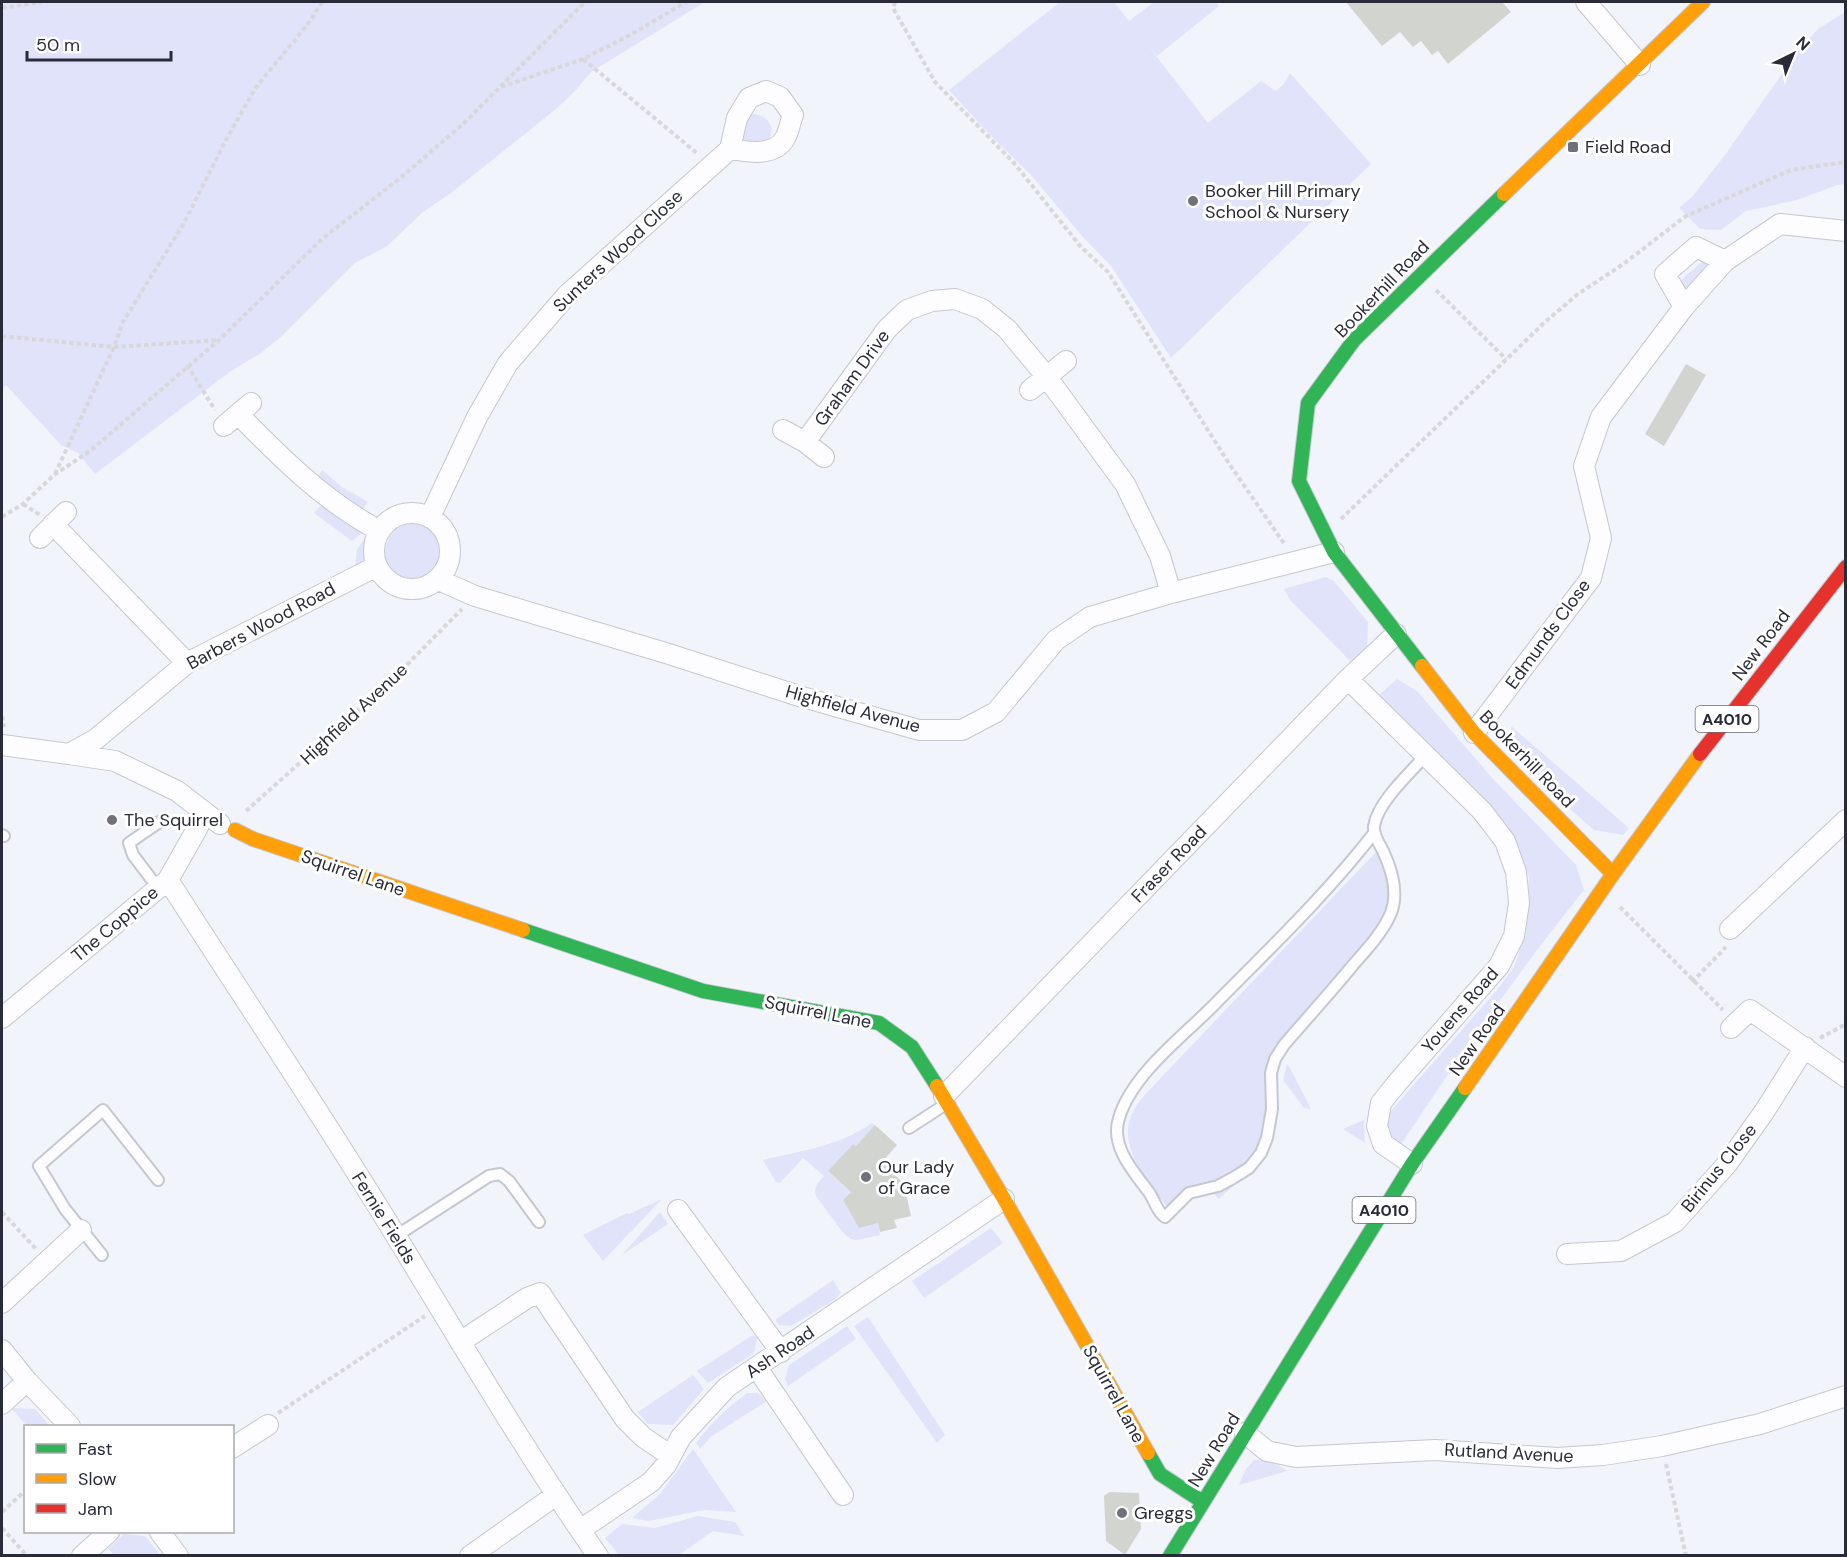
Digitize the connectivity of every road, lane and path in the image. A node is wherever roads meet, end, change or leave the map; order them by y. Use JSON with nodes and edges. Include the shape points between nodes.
{"nodes":[{"id":1,"x":42,"y":2,"type":"edge"},
{"id":2,"x":322,"y":2,"type":"edge"},
{"id":3,"x":585,"y":2,"type":"edge"},
{"id":4,"x":686,"y":2,"type":"edge"},
{"id":5,"x":895,"y":2,"type":"edge"},
{"id":6,"x":1586,"y":2,"type":"edge"},
{"id":7,"x":1703,"y":2,"type":"edge"},
{"id":8,"x":2,"y":8,"type":"edge"},
{"id":9,"x":583,"y":59,"type":"junction"},
{"id":10,"x":1640,"y":65,"type":"junction"},
{"id":11,"x":500,"y":87,"type":"junction"},
{"id":12,"x":730,"y":149,"type":"dead end"},
{"id":13,"x":1845,"y":162,"type":"edge"},
{"id":14,"x":711,"y":165,"type":"junction"},
{"id":15,"x":1845,"y":231,"type":"edge"},
{"id":16,"x":1725,"y":261,"type":"junction"},
{"id":17,"x":1421,"y":274,"type":"junction"},
{"id":18,"x":1684,"y":307,"type":"junction"},
{"id":19,"x":2,"y":336,"type":"edge"},
{"id":20,"x":219,"y":340,"type":"junction"},
{"id":21,"x":114,"y":347,"type":"junction"},
{"id":22,"x":1506,"y":359,"type":"junction"},
{"id":23,"x":1066,"y":361,"type":"dead end"},
{"id":24,"x":187,"y":365,"type":"junction"},
{"id":25,"x":1046,"y":376,"type":"junction"},
{"id":26,"x":1030,"y":390,"type":"dead end"},
{"id":27,"x":238,"y":414,"type":"joint"},
{"id":28,"x":783,"y":430,"type":"dead end"},
{"id":29,"x":805,"y":442,"type":"junction"},
{"id":30,"x":824,"y":457,"type":"dead end"},
{"id":31,"x":54,"y":475,"type":"junction"},
{"id":32,"x":2,"y":517,"type":"edge"},
{"id":33,"x":430,"y":517,"type":"junction"},
{"id":34,"x":53,"y":525,"type":"dead end"},
{"id":35,"x":380,"y":531,"type":"junction"},
{"id":36,"x":1325,"y":534,"type":"junction"},
{"id":37,"x":1334,"y":552,"type":"junction"},
{"id":38,"x":1297,"y":563,"type":"junction"},
{"id":39,"x":376,"y":566,"type":"junction"},
{"id":40,"x":1845,"y":567,"type":"edge"},
{"id":41,"x":439,"y":580,"type":"junction"},
{"id":42,"x":1171,"y":593,"type":"junction"},
{"id":43,"x":475,"y":596,"type":"junction"},
{"id":44,"x":1396,"y":634,"type":"junction"},
{"id":45,"x":187,"y":663,"type":"junction"},
{"id":46,"x":1348,"y":679,"type":"junction"},
{"id":47,"x":1474,"y":734,"type":"junction"},
{"id":48,"x":2,"y":745,"type":"edge"},
{"id":49,"x":69,"y":754,"type":"junction"},
{"id":50,"x":1425,"y":756,"type":"junction"},
{"id":51,"x":201,"y":811,"type":"junction"},
{"id":52,"x":245,"y":812,"type":"dead end"},
{"id":53,"x":1845,"y":820,"type":"edge"},
{"id":54,"x":161,"y":821,"type":"dead end"},
{"id":55,"x":227,"y":827,"type":"joint"},
{"id":56,"x":1374,"y":833,"type":"junction"},
{"id":57,"x":1613,"y":874,"type":"junction"},
{"id":58,"x":163,"y":884,"type":"junction"},
{"id":59,"x":1602,"y":890,"type":"junction"},
{"id":60,"x":1730,"y":929,"type":"joint"},
{"id":61,"x":1692,"y":982,"type":"junction"},
{"id":62,"x":1750,"y":1010,"type":"junction"},
{"id":63,"x":2,"y":1018,"type":"edge"},
{"id":64,"x":1845,"y":1024,"type":"edge"},
{"id":65,"x":1731,"y":1028,"type":"dead end"},
{"id":66,"x":1805,"y":1047,"type":"junction"},
{"id":67,"x":1845,"y":1077,"type":"edge"},
{"id":68,"x":946,"y":1099,"type":"junction"},
{"id":69,"x":909,"y":1128,"type":"dead end"},
{"id":70,"x":1413,"y":1164,"type":"junction"},
{"id":71,"x":158,"y":1180,"type":"dead end"},
{"id":72,"x":1005,"y":1199,"type":"junction"},
{"id":73,"x":678,"y":1210,"type":"dead end"},
{"id":74,"x":2,"y":1212,"type":"edge"},
{"id":75,"x":539,"y":1222,"type":"dead end"},
{"id":76,"x":81,"y":1230,"type":"junction"},
{"id":77,"x":396,"y":1236,"type":"junction"},
{"id":78,"x":1567,"y":1254,"type":"dead end"},
{"id":79,"x":102,"y":1255,"type":"dead end"},
{"id":80,"x":47,"y":1260,"type":"junction"},
{"id":81,"x":2,"y":1303,"type":"edge"},
{"id":82,"x":438,"y":1308,"type":"junction"},
{"id":83,"x":460,"y":1342,"type":"junction"},
{"id":84,"x":2,"y":1350,"type":"edge"},
{"id":85,"x":782,"y":1352,"type":"junction"},
{"id":86,"x":757,"y":1368,"type":"junction"},
{"id":87,"x":27,"y":1381,"type":"junction"},
{"id":88,"x":1845,"y":1396,"type":"edge"},
{"id":89,"x":2,"y":1404,"type":"edge"},
{"id":90,"x":69,"y":1425,"type":"edge"},
{"id":91,"x":268,"y":1425,"type":"joint"},
{"id":92,"x":1245,"y":1432,"type":"junction"},
{"id":93,"x":1662,"y":1446,"type":"junction"},
{"id":94,"x":234,"y":1447,"type":"edge"},
{"id":95,"x":671,"y":1456,"type":"junction"},
{"id":96,"x":24,"y":1492,"type":"edge"},
{"id":97,"x":556,"y":1495,"type":"junction"},
{"id":98,"x":843,"y":1495,"type":"dead end"},
{"id":99,"x":1203,"y":1502,"type":"junction"},
{"id":100,"x":2,"y":1512,"type":"edge"},
{"id":101,"x":2,"y":1528,"type":"edge"},
{"id":102,"x":580,"y":1530,"type":"junction"},
{"id":103,"x":107,"y":1533,"type":"edge"},
{"id":104,"x":161,"y":1533,"type":"edge"},
{"id":105,"x":27,"y":1556,"type":"edge"},
{"id":106,"x":82,"y":1556,"type":"edge"},
{"id":107,"x":178,"y":1556,"type":"edge"},
{"id":108,"x":470,"y":1556,"type":"edge"},
{"id":109,"x":598,"y":1556,"type":"edge"},
{"id":110,"x":1170,"y":1556,"type":"edge"},
{"id":111,"x":1686,"y":1556,"type":"edge"}],
"edges":[{"from":1,"to":8,"type":"path"},
{"from":2,"to":21,"type":"path","via":[[256,87],[184,224],[123,322]]},
{"from":3,"to":11,"type":"path"},
{"from":4,"to":9,"type":"path"},
{"from":5,"to":38,"type":"path","via":[[893,8],[935,82],[1014,162],[1081,247],[1108,272]]},
{"from":6,"to":10,"type":"street"},
{"from":7,"to":10,"type":"main road","name":"Bookerhill Road"},
{"from":9,"to":11,"type":"path"},
{"from":9,"to":14,"type":"path"},
{"from":10,"to":17,"type":"main road","name":"Bookerhill Road"},
{"from":11,"to":20,"type":"path","via":[[417,164],[322,239]]},
{"from":12,"to":14,"type":"street","name":"Sunters Wood Close"},
{"from":13,"to":22,"type":"path","via":[[1791,170],[1686,216],[1578,294]]},
{"from":14,"to":33,"type":"street","name":"Sunters Wood Close","via":[[567,295],[508,363],[477,417]]},
{"from":15,"to":16,"type":"street","name":"Edmunds Close","via":[[1780,224]]},
{"from":16,"to":18,"type":"street","name":"Edmunds Close"},
{"from":16,"to":18,"type":"street","via":[[1696,247],[1665,274]]},
{"from":17,"to":22,"type":"path"},
{"from":17,"to":36,"type":"main road","name":"Bookerhill Road","via":[[1353,340],[1308,403],[1299,481]]},
{"from":18,"to":47,"type":"street","name":"Edmunds Close","via":[[1601,417],[1584,466],[1601,538],[1591,578]]},
{"from":19,"to":21,"type":"path"},
{"from":20,"to":21,"type":"path"},
{"from":20,"to":24,"type":"path"},
{"from":21,"to":31,"type":"path"},
{"from":22,"to":36,"type":"path"},
{"from":23,"to":25,"type":"street"},
{"from":24,"to":27,"type":"path"},
{"from":24,"to":31,"type":"path","via":[[90,451]]},
{"from":25,"to":26,"type":"street"},
{"from":25,"to":29,"type":"street","name":"Graham Drive","via":[[1007,329],[982,309],[955,299],[932,301],[907,310],[886,329]]},
{"from":25,"to":42,"type":"street","name":"Graham Drive","via":[[1125,484],[1160,556]]},
{"from":27,"to":35,"type":"street","via":[[288,465],[354,518]]},
{"from":28,"to":29,"type":"street","name":"Graham Drive"},
{"from":29,"to":30,"type":"street","name":"Graham Drive"},
{"from":31,"to":32,"type":"path","via":[[23,504]]},
{"from":33,"to":35,"type":"street","via":[[402,514]]},
{"from":33,"to":41,"type":"street","via":[[449,539],[451,554]]},
{"from":34,"to":45,"type":"street"},
{"from":35,"to":39,"type":"street","via":[[375,542]]},
{"from":36,"to":37,"type":"main road","name":"Bookerhill Road"},
{"from":37,"to":38,"type":"street","name":"Highfield Avenue"},
{"from":37,"to":44,"type":"main road","name":"Bookerhill Road"},
{"from":38,"to":42,"type":"street","name":"Highfield Avenue"},
{"from":39,"to":41,"type":"street","via":[[387,581],[404,589],[423,589]]},
{"from":39,"to":45,"type":"street","name":"Barbers Wood Road"},
{"from":40,"to":57,"type":"main road","name":"New Road","number":"A4010","via":[[1689,768]]},
{"from":41,"to":43,"type":"street","name":"Highfield Avenue"},
{"from":42,"to":43,"type":"street","name":"Highfield Avenue","via":[[1090,617],[1056,640],[996,712],[962,730],[908,727]]},
{"from":43,"to":52,"type":"path","name":"Highfield Avenue","via":[[390,682]]},
{"from":44,"to":46,"type":"street","name":"Fraser Road"},
{"from":44,"to":47,"type":"main road","name":"Bookerhill Road"},
{"from":45,"to":49,"type":"street","name":"Barbers Wood Road","via":[[96,739]]},
{"from":46,"to":50,"type":"street","name":"Youens Road"},
{"from":46,"to":68,"type":"street","name":"Fraser Road"},
{"from":47,"to":57,"type":"main road","name":"Bookerhill Road"},
{"from":48,"to":49,"type":"street","name":"Squirrel Lane"},
{"from":49,"to":51,"type":"street","name":"Squirrel Lane","via":[[116,761],[177,791]]},
{"from":50,"to":56,"type":"lane","via":[[1386,802],[1374,823]]},
{"from":50,"to":70,"type":"street","name":"Youens Road","via":[[1482,811],[1505,841],[1516,872],[1519,903],[1514,936],[1499,966],[1381,1103],[1377,1126],[1383,1144]]},
{"from":51,"to":55,"type":"street","name":"Squirrel Lane"},
{"from":51,"to":58,"type":"street","name":"The Coppice","via":[[198,827]]},
{"from":53,"to":60,"type":"street"},
{"from":54,"to":58,"type":"lane","via":[[129,843],[133,855]]},
{"from":55,"to":68,"type":"main road","name":"Squirrel Lane","via":[[703,991],[879,1023],[912,1047]]},
{"from":56,"to":56,"type":"lane","via":[[1393,878],[1392,912],[1275,1059],[1271,1073],[1271,1123],[1261,1153],[1249,1168],[1233,1178],[1189,1193],[1165,1217],[1127,1163],[1117,1134],[1118,1119],[1130,1094],[1139,1080],[1353,860]]},
{"from":57,"to":59,"type":"main road","name":"New Road","number":"A4010"},
{"from":58,"to":63,"type":"street","name":"The Coppice"},
{"from":58,"to":77,"type":"street","name":"Fernie Fields"},
{"from":59,"to":61,"type":"path"},
{"from":59,"to":70,"type":"main road","name":"New Road","number":"A4010"},
{"from":60,"to":61,"type":"path","via":[[1727,946]]},
{"from":61,"to":62,"type":"path","via":[[1724,1011]]},
{"from":62,"to":65,"type":"street"},
{"from":62,"to":66,"type":"street"},
{"from":64,"to":66,"type":"path"},
{"from":66,"to":67,"type":"street"},
{"from":66,"to":78,"type":"street","name":"Birinus Close","via":[[1727,1164],[1675,1222],[1621,1251]]},
{"from":68,"to":69,"type":"lane"},
{"from":68,"to":72,"type":"main road","name":"Squirrel Lane"},
{"from":70,"to":92,"type":"main road","name":"New Road","number":"A4010"},
{"from":71,"to":76,"type":"lane","via":[[103,1110],[39,1166]]},
{"from":72,"to":85,"type":"street","name":"Ash Road"},
{"from":72,"to":99,"type":"main road","name":"Squirrel Lane","via":[[1160,1474]]},
{"from":73,"to":85,"type":"street"},
{"from":74,"to":80,"type":"path"},
{"from":75,"to":77,"type":"lane","via":[[500,1174],[489,1176]]},
{"from":76,"to":79,"type":"lane"},
{"from":76,"to":80,"type":"street"},
{"from":77,"to":82,"type":"street","name":"Fernie Fields"},
{"from":80,"to":81,"type":"street"},
{"from":82,"to":83,"type":"street","name":"Fernie Fields"},
{"from":82,"to":91,"type":"path","via":[[268,1419]]},
{"from":83,"to":95,"type":"street","via":[[540,1293],[624,1419]]},
{"from":83,"to":97,"type":"street","name":"Fernie Fields"},
{"from":84,"to":87,"type":"street"},
{"from":85,"to":86,"type":"street","name":"Ash Road"},
{"from":86,"to":95,"type":"street","name":"Ash Road","via":[[728,1388],[681,1437]]},
{"from":86,"to":98,"type":"street"},
{"from":87,"to":89,"type":"street"},
{"from":87,"to":90,"type":"street"},
{"from":88,"to":93,"type":"street","name":"Rutland Avenue","via":[[1760,1424]]},
{"from":91,"to":94,"type":"street"},
{"from":92,"to":93,"type":"street","name":"Rutland Avenue","via":[[1267,1450],[1296,1457],[1435,1450],[1557,1458]]},
{"from":92,"to":99,"type":"main road","name":"New Road","number":"A4010"},
{"from":93,"to":111,"type":"path"},
{"from":95,"to":102,"type":"street","name":"Ash Road","via":[[651,1482]]},
{"from":96,"to":100,"type":"path"},
{"from":97,"to":102,"type":"street","name":"Fernie Fields"},
{"from":97,"to":108,"type":"street"},
{"from":99,"to":110,"type":"main road","name":"New Road","number":"A4010"},
{"from":101,"to":105,"type":"path"},
{"from":102,"to":109,"type":"street","name":"Fernie Fields"},
{"from":103,"to":106,"type":"street"},
{"from":104,"to":107,"type":"street"}]}
